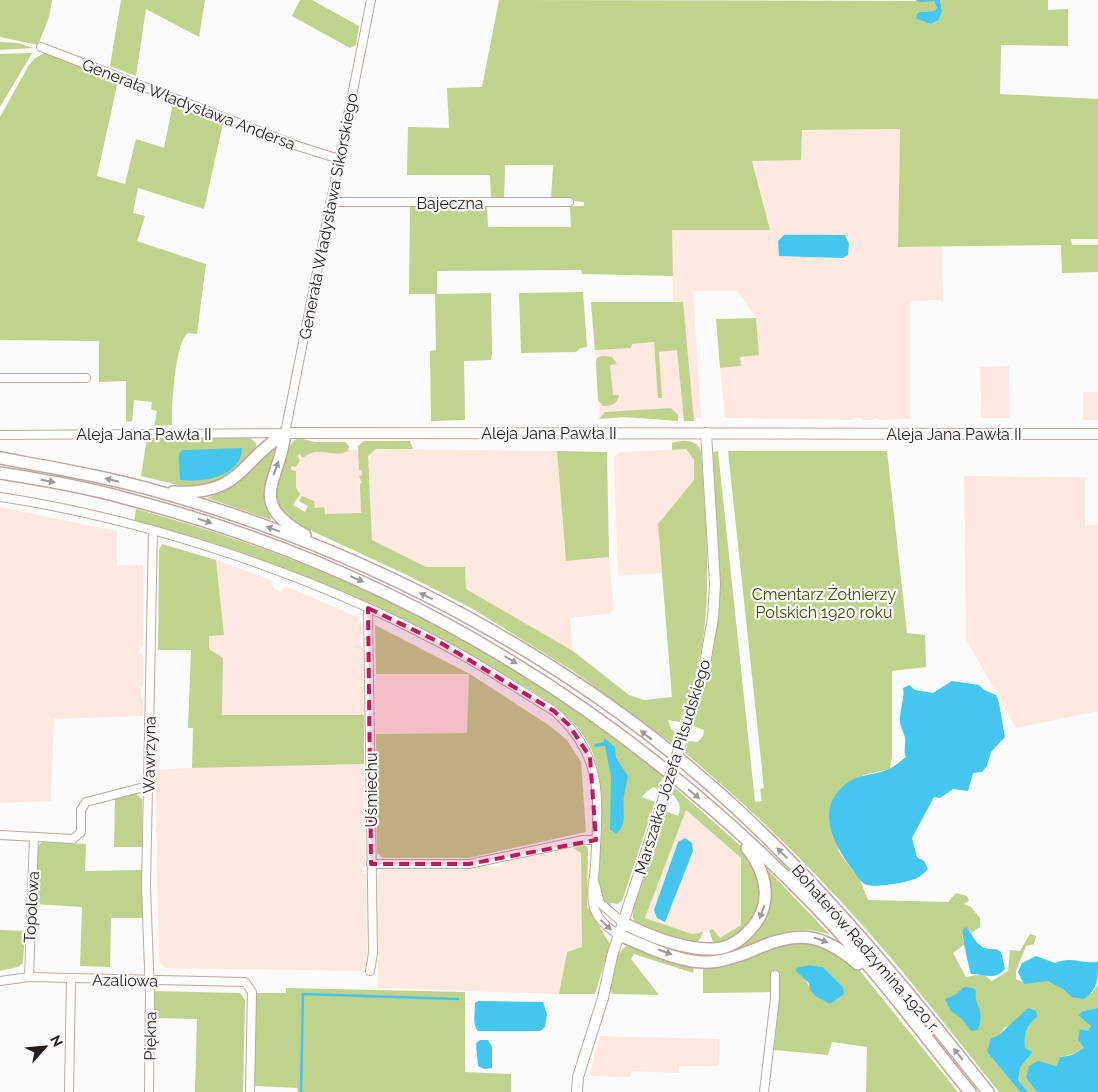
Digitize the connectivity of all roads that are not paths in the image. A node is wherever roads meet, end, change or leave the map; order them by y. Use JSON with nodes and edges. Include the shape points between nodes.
{"nodes":[{"id":1,"x":371,"y":0,"type":"edge"},
{"id":2,"x":41,"y":48,"type":"dead end"},
{"id":3,"x":339,"y":159,"type":"junction"},
{"id":4,"x":330,"y":202,"type":"junction"},
{"id":5,"x":569,"y":202,"type":"dead end"},
{"id":6,"x":0,"y":378,"type":"edge"},
{"id":7,"x":86,"y":378,"type":"dead end"},
{"id":8,"x":285,"y":433,"type":"junction"},
{"id":9,"x":706,"y":433,"type":"junction"},
{"id":10,"x":0,"y":434,"type":"edge"},
{"id":11,"x":1098,"y":434,"type":"edge"},
{"id":12,"x":0,"y":458,"type":"edge"},
{"id":13,"x":0,"y":473,"type":"edge"},
{"id":14,"x":160,"y":492,"type":"junction"},
{"id":15,"x":0,"y":497,"type":"edge"},
{"id":16,"x":153,"y":530,"type":"junction"},
{"id":17,"x":335,"y":552,"type":"junction"},
{"id":18,"x":368,"y":608,"type":"junction"},
{"id":19,"x":148,"y":786,"type":"junction"},
{"id":20,"x":715,"y":810,"type":"junction"},
{"id":21,"x":0,"y":835,"type":"edge"},
{"id":22,"x":34,"y":837,"type":"junction"},
{"id":23,"x":596,"y":840,"type":"junction"},
{"id":24,"x":371,"y":864,"type":"junction"},
{"id":25,"x":594,"y":877,"type":"junction"},
{"id":26,"x":623,"y":923,"type":"junction"},
{"id":27,"x":619,"y":936,"type":"junction"},
{"id":28,"x":370,"y":971,"type":"dead end"},
{"id":29,"x":775,"y":975,"type":"dead end"},
{"id":30,"x":29,"y":978,"type":"junction"},
{"id":31,"x":70,"y":978,"type":"junction"},
{"id":32,"x":150,"y":980,"type":"junction"},
{"id":33,"x":0,"y":981,"type":"edge"},
{"id":34,"x":882,"y":984,"type":"junction"},
{"id":35,"x":69,"y":1092,"type":"edge"},
{"id":36,"x":149,"y":1092,"type":"edge"},
{"id":37,"x":250,"y":1092,"type":"edge"},
{"id":38,"x":577,"y":1092,"type":"edge"},
{"id":39,"x":764,"y":1092,"type":"edge"},
{"id":40,"x":970,"y":1092,"type":"edge"},
{"id":41,"x":988,"y":1092,"type":"edge"}],
"edges":[{"from":1,"to":3,"type":"street","name":"Generała Władysława Sikorskiego"},
{"from":2,"to":3,"type":"street","name":"Generała Władysława Andersa"},
{"from":3,"to":4,"type":"street","name":"Generała Władysława Sikorskiego"},
{"from":4,"to":5,"type":"street","name":"Bajeczna"},
{"from":4,"to":8,"type":"street","name":"Generała Władysława Sikorskiego"},
{"from":6,"to":7,"type":"street"},
{"from":8,"to":9,"type":"street","name":"Aleja Jana Pawła II"},
{"from":8,"to":10,"type":"street","name":"Aleja Jana Pawła II"},
{"from":8,"to":14,"type":"main road","via":[[230,483],[195,492]]},
{"from":17,"to":8,"type":"main road","one_way":true,"via":[[288,526],[272,506],[270,487]]},
{"from":9,"to":11,"type":"street","name":"Aleja Jana Pawła II"},
{"from":9,"to":26,"type":"street","name":"Marszałka Józefa Piłsudskiego","bridge":true,"via":[[713,618],[705,663]]},
{"from":14,"to":12,"type":"main road","one_way":true},
{"from":13,"to":20,"type":"main road","name":"Bohaterów Radzymina 1920 r.","one_way":true,"via":[[128,498],[243,533],[383,590],[469,636],[572,700]]},
{"from":17,"to":14,"type":"main road","one_way":true},
{"from":15,"to":16,"type":"street"},
{"from":16,"to":18,"type":"street","via":[[256,563]]},
{"from":16,"to":19,"type":"street","name":"Wawrzyna"},
{"from":41,"to":17,"type":"main road","name":"Bohaterów Radzymina 1920 r.","one_way":true,"via":[[850,924],[755,826],[669,752],[532,656],[469,619]]},
{"from":18,"to":23,"type":"street","via":[[441,643],[554,711],[569,725],[592,764],[597,798]]},
{"from":18,"to":24,"type":"street","name":"Uśmiechu"},
{"from":19,"to":22,"type":"street","via":[[86,802],[81,810],[81,832],[76,838]]},
{"from":19,"to":32,"type":"street","name":"Wawrzyna","via":[[146,888]]},
{"from":20,"to":26,"type":"main road","one_way":true,"via":[[750,852],[763,874],[766,898],[756,923],[745,936],[728,946],[707,949],[669,941]]},
{"from":20,"to":34,"type":"main road","name":"Bohaterów Radzymina 1920 r.","via":[[810,902]]},
{"from":21,"to":22,"type":"street"},
{"from":22,"to":30,"type":"street","name":"Topolowa"},
{"from":23,"to":24,"type":"street","via":[[469,864]]},
{"from":23,"to":25,"type":"street"},
{"from":24,"to":28,"type":"street","name":"Uśmiechu","via":[[373,953]]},
{"from":25,"to":26,"type":"street","via":[[600,903]]},
{"from":25,"to":27,"type":"street","one_way":true,"via":[[592,896],[596,912],[604,925]]},
{"from":26,"to":27,"type":"street","name":"Marszałka Józefa Piłsudskiego"},
{"from":27,"to":34,"type":"main road","one_way":true,"via":[[683,958],[710,962],[743,954],[784,938],[812,937],[835,946]]},
{"from":27,"to":38,"type":"street","name":"Marszałka Józefa Piłsudskiego","via":[[578,1077]]},
{"from":29,"to":39,"type":"street"},
{"from":30,"to":31,"type":"street","name":"Azaliowa"},
{"from":30,"to":33,"type":"street","name":"Azaliowa"},
{"from":31,"to":32,"type":"street","name":"Azaliowa"},
{"from":31,"to":35,"type":"street"},
{"from":32,"to":36,"type":"street","name":"Piękna"},
{"from":32,"to":37,"type":"street","name":"Azaliowa","via":[[245,982],[250,986]]},
{"from":34,"to":40,"type":"main road","name":"Bohaterów Radzymina 1920 r."}]}
